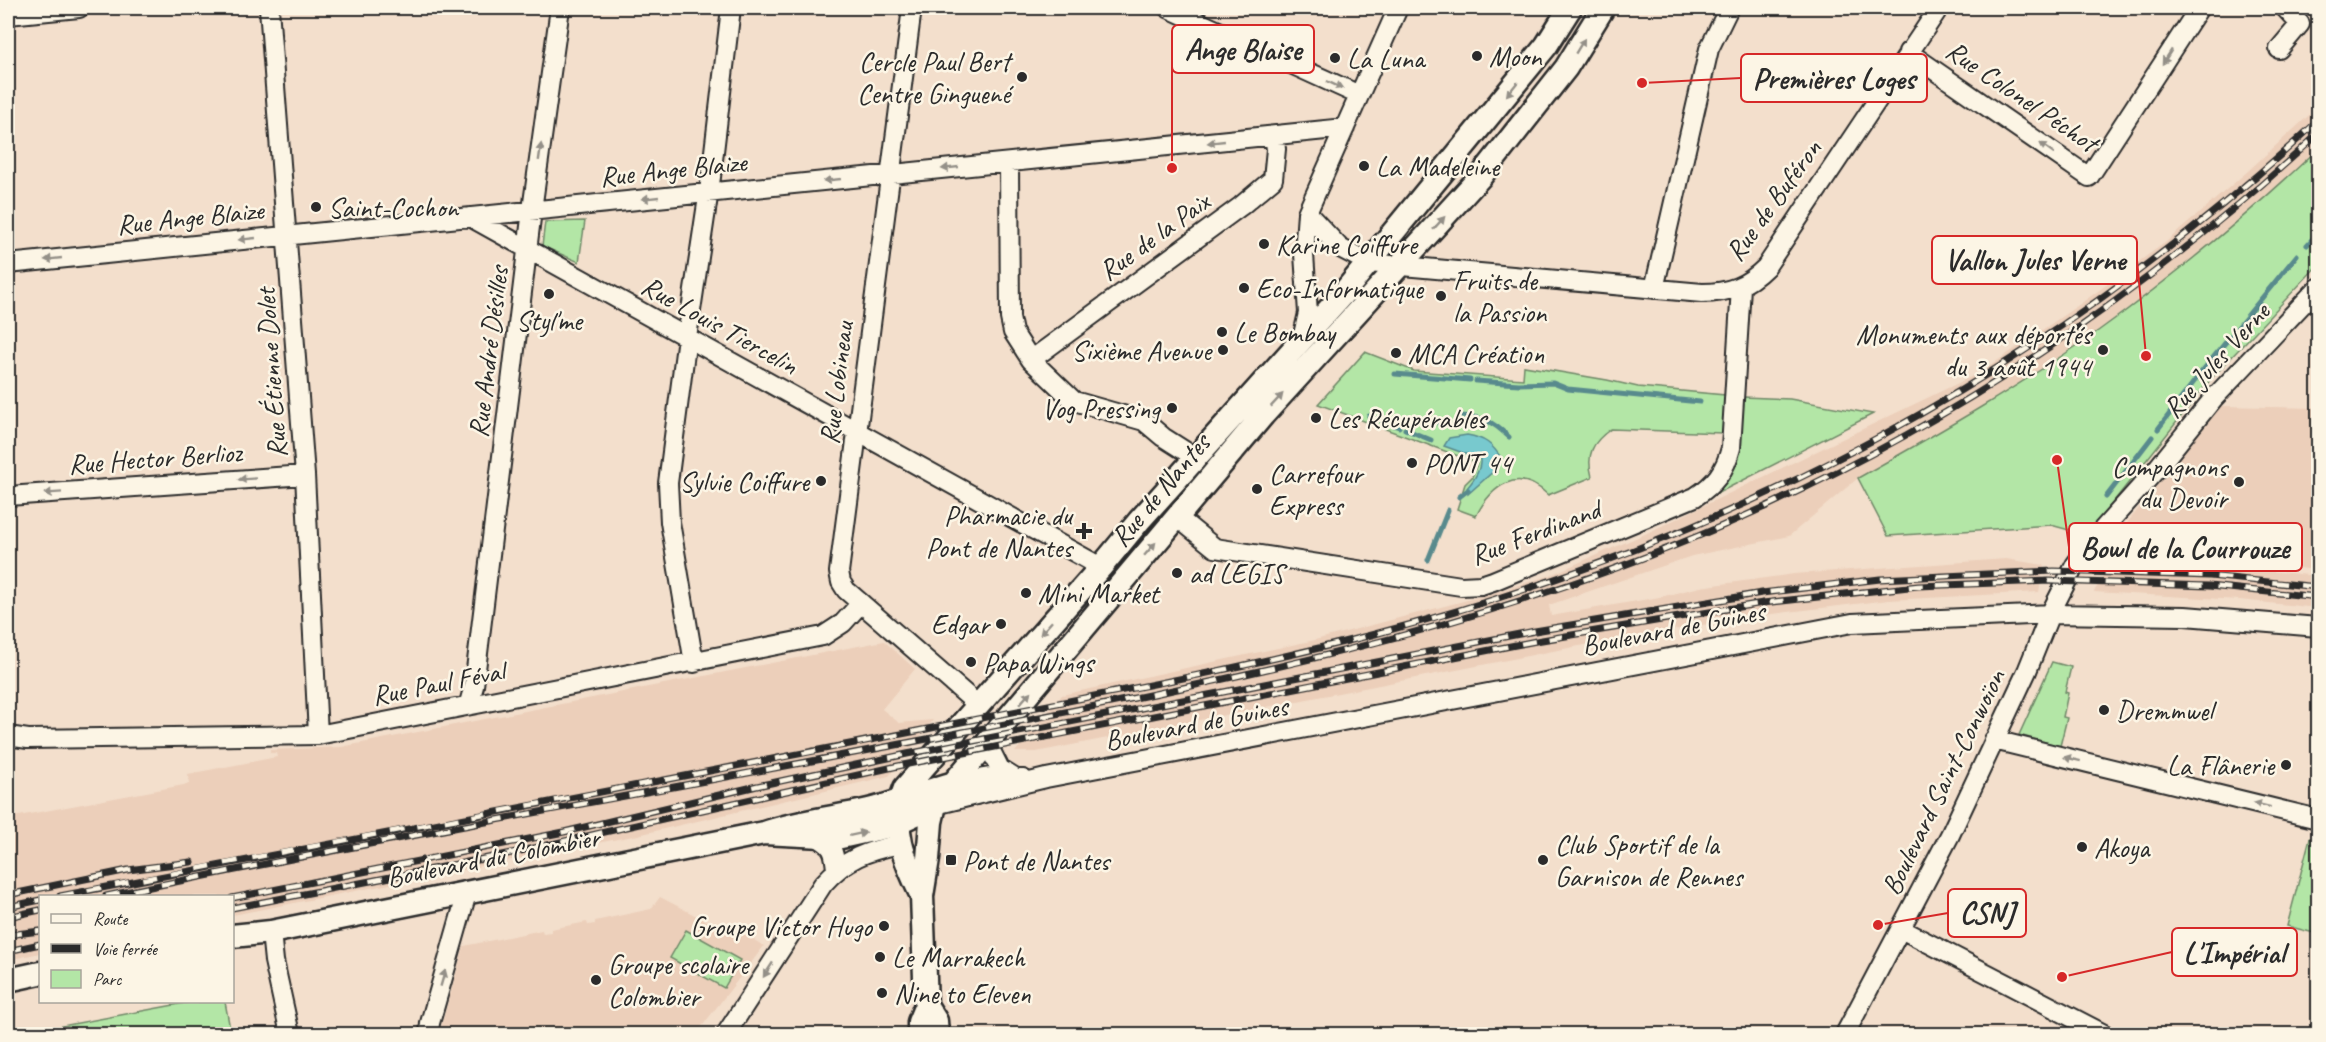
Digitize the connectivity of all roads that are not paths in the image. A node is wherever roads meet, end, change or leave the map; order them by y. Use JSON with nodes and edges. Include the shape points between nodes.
{"nodes":[{"id":1,"x":79,"y":8,"type":"edge"},
{"id":2,"x":269,"y":8,"type":"edge"},
{"id":3,"x":560,"y":8,"type":"edge"},
{"id":4,"x":731,"y":8,"type":"edge"},
{"id":5,"x":912,"y":8,"type":"edge"},
{"id":6,"x":1168,"y":8,"type":"edge"},
{"id":7,"x":1398,"y":8,"type":"edge"},
{"id":8,"x":1570,"y":8,"type":"edge"},
{"id":9,"x":1603,"y":8,"type":"edge"},
{"id":10,"x":1729,"y":8,"type":"edge"},
{"id":11,"x":1939,"y":8,"type":"edge"},
{"id":12,"x":2199,"y":8,"type":"edge"},
{"id":13,"x":2285,"y":8,"type":"edge"},
{"id":14,"x":8,"y":15,"type":"edge"},
{"id":15,"x":2279,"y":49,"type":"dead end"},
{"id":16,"x":1908,"y":52,"type":"junction"},
{"id":17,"x":1359,"y":95,"type":"junction"},
{"id":18,"x":1344,"y":128,"type":"junction"},
{"id":19,"x":1274,"y":136,"type":"junction"},
{"id":20,"x":1009,"y":163,"type":"junction"},
{"id":21,"x":890,"y":174,"type":"junction"},
{"id":22,"x":708,"y":192,"type":"junction"},
{"id":23,"x":532,"y":210,"type":"junction"},
{"id":24,"x":1307,"y":213,"type":"junction"},
{"id":25,"x":470,"y":217,"type":"junction"},
{"id":26,"x":288,"y":235,"type":"junction"},
{"id":27,"x":528,"y":250,"type":"junction"},
{"id":28,"x":1369,"y":263,"type":"junction"},
{"id":29,"x":8,"y":264,"type":"edge"},
{"id":30,"x":1400,"y":266,"type":"junction"},
{"id":31,"x":1741,"y":287,"type":"junction"},
{"id":32,"x":2319,"y":288,"type":"edge"},
{"id":33,"x":1654,"y":289,"type":"junction"},
{"id":34,"x":687,"y":337,"type":"junction"},
{"id":35,"x":1302,"y":339,"type":"junction"},
{"id":36,"x":1031,"y":360,"type":"junction"},
{"id":37,"x":858,"y":432,"type":"junction"},
{"id":38,"x":1196,"y":458,"type":"junction"},
{"id":39,"x":305,"y":475,"type":"junction"},
{"id":40,"x":8,"y":496,"type":"edge"},
{"id":41,"x":1177,"y":517,"type":"junction"},
{"id":42,"x":1101,"y":567,"type":"junction"},
{"id":43,"x":861,"y":603,"type":"junction"},
{"id":44,"x":2050,"y":614,"type":"junction"},
{"id":45,"x":2319,"y":627,"type":"edge"},
{"id":46,"x":694,"y":663,"type":"junction"},
{"id":47,"x":470,"y":704,"type":"junction"},
{"id":48,"x":978,"y":705,"type":"junction"},
{"id":49,"x":318,"y":735,"type":"junction"},
{"id":50,"x":8,"y":736,"type":"edge"},
{"id":51,"x":1994,"y":740,"type":"junction"},
{"id":52,"x":987,"y":743,"type":"junction"},
{"id":53,"x":1046,"y":778,"type":"junction"},
{"id":54,"x":1018,"y":780,"type":"junction"},
{"id":55,"x":954,"y":783,"type":"junction"},
{"id":56,"x":935,"y":805,"type":"junction"},
{"id":57,"x":900,"y":810,"type":"junction"},
{"id":58,"x":2319,"y":819,"type":"edge"},
{"id":59,"x":764,"y":833,"type":"junction"},
{"id":60,"x":815,"y":836,"type":"junction"},
{"id":61,"x":900,"y":844,"type":"junction"},
{"id":62,"x":836,"y":869,"type":"junction"},
{"id":63,"x":467,"y":893,"type":"junction"},
{"id":64,"x":922,"y":896,"type":"junction"},
{"id":65,"x":1901,"y":929,"type":"junction"},
{"id":66,"x":271,"y":932,"type":"junction"},
{"id":67,"x":234,"y":936,"type":"edge"},
{"id":68,"x":39,"y":973,"type":"edge"},
{"id":69,"x":8,"y":980,"type":"edge"},
{"id":70,"x":926,"y":1005,"type":"junction"},
{"id":71,"x":290,"y":1035,"type":"edge"},
{"id":72,"x":429,"y":1035,"type":"edge"},
{"id":73,"x":726,"y":1035,"type":"edge"},
{"id":74,"x":919,"y":1035,"type":"edge"},
{"id":75,"x":937,"y":1035,"type":"edge"},
{"id":76,"x":1845,"y":1035,"type":"edge"},
{"id":77,"x":2104,"y":1035,"type":"edge"}],
"edges":[{"from":1,"to":14,"type":"street"},
{"from":2,"to":26,"type":"street","name":"Rue Étienne Dolet"},
{"from":23,"to":3,"type":"street","name":"Rue André Désilles","one_way":true},
{"from":4,"to":22,"type":"street"},
{"from":5,"to":21,"type":"street","name":"Rue Lobineau"},
{"from":6,"to":17,"type":"street","one_way":true},
{"from":7,"to":17,"type":"street"},
{"from":8,"to":28,"type":"main road","name":"Rue de Nantes","one_way":true,"via":[[1546,46]]},
{"from":30,"to":9,"type":"main road","name":"Rue de Nantes","one_way":true,"via":[[1531,113],[1566,68]]},
{"from":10,"to":33,"type":"street","via":[[1709,49]]},
{"from":11,"to":16,"type":"street","name":"Rue de Buféron"},
{"from":12,"to":16,"type":"street","name":"Rue Colonel Péchot","one_way":true,"via":[[2089,177]]},
{"from":13,"to":15,"type":"street","via":[[2300,24]]},
{"from":16,"to":31,"type":"street","name":"Rue de Buféron","via":[[1766,267]]},
{"from":17,"to":18,"type":"street"},
{"from":18,"to":19,"type":"street","name":"Rue Ange Blaize"},
{"from":18,"to":24,"type":"street"},
{"from":19,"to":20,"type":"street","name":"Rue Ange Blaize","one_way":true},
{"from":19,"to":36,"type":"street","name":"Rue de la Paix","via":[[1273,179]]},
{"from":20,"to":21,"type":"street","name":"Rue Ange Blaize","one_way":true},
{"from":20,"to":36,"type":"street","via":[[1010,318],[1013,332]]},
{"from":21,"to":22,"type":"street","name":"Rue Ange Blaize","one_way":true},
{"from":21,"to":37,"type":"street","name":"Rue Lobineau"},
{"from":22,"to":23,"type":"street","name":"Rue Ange Blaize","one_way":true},
{"from":22,"to":34,"type":"street"},
{"from":23,"to":25,"type":"street","name":"Rue Ange Blaize"},
{"from":23,"to":27,"type":"street","name":"Rue André Désilles"},
{"from":24,"to":28,"type":"street","via":[[1340,248]]},
{"from":24,"to":35,"type":"street","via":[[1304,254],[1308,313]]},
{"from":25,"to":26,"type":"street","name":"Rue Ange Blaize"},
{"from":25,"to":27,"type":"street","name":"Rue Louis Tiercelin"},
{"from":26,"to":29,"type":"street","name":"Rue Ange Blaize","one_way":true},
{"from":26,"to":39,"type":"street","name":"Rue Étienne Dolet"},
{"from":27,"to":34,"type":"street","name":"Rue Louis Tiercelin"},
{"from":27,"to":47,"type":"street","name":"Rue André Désilles"},
{"from":28,"to":30,"type":"street"},
{"from":28,"to":35,"type":"main road","name":"Rue de Nantes"},
{"from":30,"to":33,"type":"street","name":"Rue de Buféron"},
{"from":41,"to":30,"type":"main road","name":"Rue de Nantes","one_way":true,"via":[[1263,415]]},
{"from":31,"to":33,"type":"street","name":"Rue de Buféron","via":[[1715,293]]},
{"from":31,"to":41,"type":"street","name":"Rue Ferdinand","via":[[1731,448],[1716,482],[1695,497],[1493,581],[1461,586],[1215,548]]},
{"from":32,"to":44,"type":"street","name":"Rue Jules Verne","via":[[2213,399],[2093,540]]},
{"from":34,"to":37,"type":"street","name":"Rue Louis Tiercelin"},
{"from":34,"to":46,"type":"street","via":[[668,502]]},
{"from":35,"to":38,"type":"main road","name":"Rue de Nantes"},
{"from":36,"to":38,"type":"street","via":[[1074,401],[1144,421]]},
{"from":37,"to":42,"type":"street","name":"Rue Louis Tiercelin"},
{"from":37,"to":43,"type":"street","name":"Rue Lobineau","via":[[839,572],[846,590]]},
{"from":38,"to":42,"type":"main road","name":"Rue de Nantes"},
{"from":39,"to":40,"type":"street","name":"Rue Hector Berlioz","one_way":true},
{"from":39,"to":49,"type":"street","name":"Rue Étienne Dolet"},
{"from":52,"to":41,"type":"main road","name":"Rue de Nantes","one_way":true},
{"from":42,"to":48,"type":"main road","name":"Rue de Nantes","one_way":true},
{"from":43,"to":46,"type":"street","name":"Rue Paul Féval","via":[[843,623],[823,636]]},
{"from":43,"to":48,"type":"street","name":"Rue Lobineau"},
{"from":44,"to":45,"type":"street","name":"Boulevard de Guines","via":[[2185,616]]},
{"from":44,"to":51,"type":"street","name":"Boulevard Saint-Conwoïon"},
{"from":44,"to":53,"type":"street","name":"Boulevard de Guines","via":[[1834,625]]},
{"from":46,"to":47,"type":"street","name":"Rue Paul Féval"},
{"from":47,"to":49,"type":"street","name":"Rue Paul Féval"},
{"from":48,"to":57,"type":"main road","name":"Rue de Nantes","via":[[910,780]]},
{"from":49,"to":50,"type":"street","name":"Rue Paul Féval","via":[[28,739]]},
{"from":58,"to":51,"type":"street","one_way":true},
{"from":51,"to":65,"type":"street","name":"Boulevard Saint-Conwoïon"},
{"from":52,"to":54,"type":"street","via":[[1000,769]]},
{"from":52,"to":55,"type":"main road","name":"Rue de Nantes"},
{"from":53,"to":54,"type":"street","name":"Boulevard de Guines"},
{"from":53,"to":56,"type":"street","name":"Boulevard de Guines"},
{"from":54,"to":55,"type":"street","name":"Boulevard de Guines","via":[[991,777]]},
{"from":55,"to":56,"type":"main road","name":"Rue de Nantes"},
{"from":55,"to":57,"type":"main road"},
{"from":56,"to":57,"type":"main road"},
{"from":56,"to":64,"type":"main road"},
{"from":57,"to":59,"type":"main road","name":"Boulevard du Colombier","via":[[862,811]]},
{"from":60,"to":57,"type":"main road","name":"Boulevard du Colombier","one_way":true,"via":[[841,837],[878,830]]},
{"from":57,"to":61,"type":"main road"},
{"from":59,"to":60,"type":"main road","name":"Boulevard du Colombier"},
{"from":59,"to":63,"type":"main road","name":"Boulevard du Colombier"},
{"from":60,"to":62,"type":"street","via":[[833,849]]},
{"from":61,"to":62,"type":"street","via":[[866,853]]},
{"from":61,"to":64,"type":"main road"},
{"from":62,"to":73,"type":"street","one_way":true},
{"from":63,"to":66,"type":"main road","name":"Boulevard du Colombier"},
{"from":72,"to":63,"type":"street","one_way":true},
{"from":64,"to":70,"type":"main road"},
{"from":65,"to":76,"type":"street","name":"Boulevard Saint-Conwoïon"},
{"from":65,"to":77,"type":"street"},
{"from":66,"to":67,"type":"main road","name":"Boulevard du Colombier"},
{"from":66,"to":71,"type":"street"},
{"from":68,"to":69,"type":"main road"},
{"from":70,"to":74,"type":"main road"},
{"from":70,"to":75,"type":"main road","via":[[936,1021]]}]}
